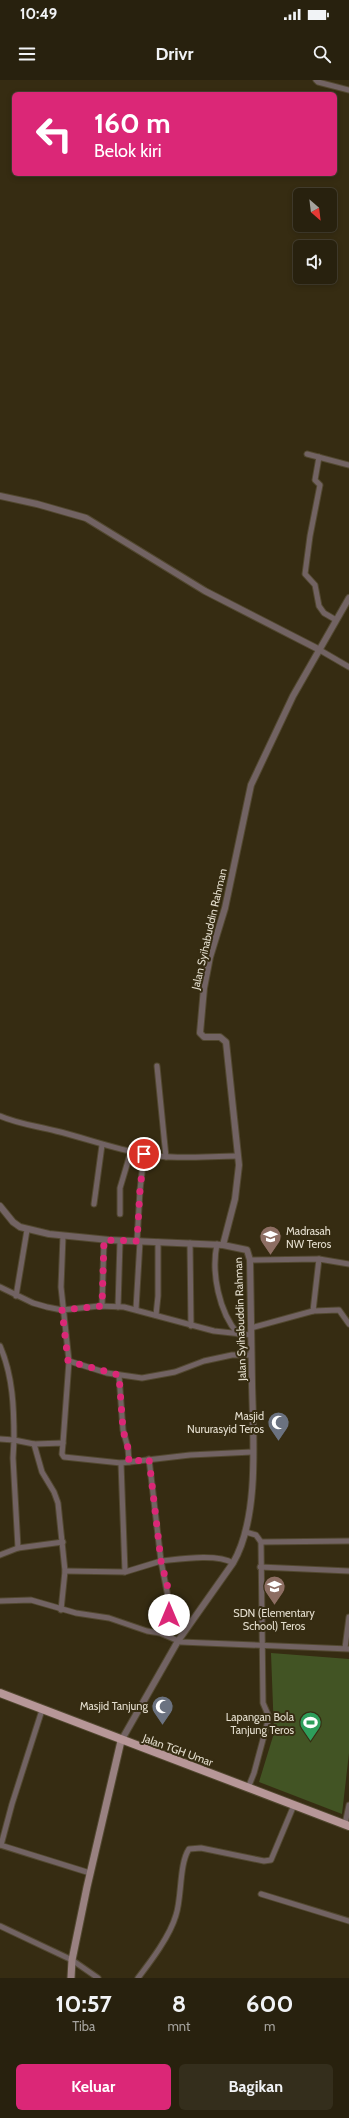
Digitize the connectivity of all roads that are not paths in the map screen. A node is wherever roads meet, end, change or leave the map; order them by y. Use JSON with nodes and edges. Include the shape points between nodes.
{"nodes":[{"id":1,"x":316,"y":80,"type":"edge"},
{"id":2,"x":349,"y":90,"type":"edge"},
{"id":3,"x":307,"y":454,"type":"dead end"},
{"id":4,"x":319,"y":457,"type":"junction"},
{"id":5,"x":349,"y":465,"type":"edge"},
{"id":6,"x":0,"y":496,"type":"edge"},
{"id":7,"x":349,"y":598,"type":"edge"},
{"id":8,"x":336,"y":620,"type":"junction"},
{"id":9,"x":318,"y":649,"type":"junction"},
{"id":10,"x":349,"y":667,"type":"edge"},
{"id":11,"x":157,"y":1066,"type":"dead end"},
{"id":12,"x":0,"y":1116,"type":"edge"},
{"id":13,"x":102,"y":1145,"type":"junction"},
{"id":14,"x":131,"y":1151,"type":"junction"},
{"id":15,"x":144,"y":1154,"type":"junction"},
{"id":16,"x":238,"y":1156,"type":"junction"},
{"id":17,"x":166,"y":1157,"type":"junction"},
{"id":18,"x":94,"y":1204,"type":"dead end"},
{"id":19,"x":0,"y":1206,"type":"edge"},
{"id":20,"x":120,"y":1214,"type":"dead end"},
{"id":21,"x":27,"y":1230,"type":"junction"},
{"id":22,"x":63,"y":1236,"type":"junction"},
{"id":23,"x":104,"y":1240,"type":"junction"},
{"id":24,"x":120,"y":1241,"type":"junction"},
{"id":25,"x":139,"y":1241,"type":"junction"},
{"id":26,"x":158,"y":1242,"type":"junction"},
{"id":27,"x":190,"y":1243,"type":"junction"},
{"id":28,"x":220,"y":1245,"type":"junction"},
{"id":29,"x":319,"y":1259,"type":"junction"},
{"id":30,"x":250,"y":1260,"type":"junction"},
{"id":31,"x":349,"y":1264,"type":"edge"},
{"id":32,"x":0,"y":1287,"type":"edge"},
{"id":33,"x":16,"y":1296,"type":"junction"},
{"id":34,"x":102,"y":1306,"type":"junction"},
{"id":35,"x":118,"y":1307,"type":"junction"},
{"id":36,"x":136,"y":1309,"type":"junction"},
{"id":37,"x":62,"y":1310,"type":"junction"},
{"id":38,"x":313,"y":1311,"type":"junction"},
{"id":39,"x":156,"y":1315,"type":"junction"},
{"id":40,"x":349,"y":1324,"type":"edge"},
{"id":41,"x":191,"y":1326,"type":"junction"},
{"id":42,"x":251,"y":1328,"type":"junction"},
{"id":43,"x":238,"y":1334,"type":"junction"},
{"id":44,"x":251,"y":1335,"type":"junction"},
{"id":45,"x":0,"y":1346,"type":"edge"},
{"id":46,"x":251,"y":1354,"type":"junction"},
{"id":47,"x":68,"y":1361,"type":"junction"},
{"id":48,"x":119,"y":1375,"type":"junction"},
{"id":49,"x":0,"y":1439,"type":"edge"},
{"id":50,"x":14,"y":1440,"type":"junction"},
{"id":51,"x":63,"y":1443,"type":"junction"},
{"id":52,"x":34,"y":1444,"type":"junction"},
{"id":53,"x":252,"y":1452,"type":"junction"},
{"id":54,"x":149,"y":1459,"type":"junction"},
{"id":55,"x":129,"y":1462,"type":"junction"},
{"id":56,"x":120,"y":1463,"type":"junction"},
{"id":57,"x":246,"y":1532,"type":"junction"},
{"id":58,"x":349,"y":1541,"type":"edge"},
{"id":59,"x":63,"y":1542,"type":"junction"},
{"id":60,"x":261,"y":1542,"type":"junction"},
{"id":61,"x":18,"y":1548,"type":"junction"},
{"id":62,"x":0,"y":1555,"type":"edge"},
{"id":63,"x":161,"y":1561,"type":"junction"},
{"id":64,"x":233,"y":1563,"type":"junction"},
{"id":65,"x":260,"y":1567,"type":"junction"},
{"id":66,"x":65,"y":1571,"type":"junction"},
{"id":67,"x":349,"y":1571,"type":"edge"},
{"id":68,"x":125,"y":1572,"type":"junction"},
{"id":69,"x":0,"y":1601,"type":"edge"},
{"id":70,"x":61,"y":1610,"type":"junction"},
{"id":71,"x":349,"y":1617,"type":"edge"},
{"id":72,"x":166,"y":1635,"type":"junction"},
{"id":73,"x":178,"y":1641,"type":"junction"},
{"id":74,"x":262,"y":1646,"type":"junction"},
{"id":75,"x":347,"y":1649,"type":"edge"},
{"id":76,"x":0,"y":1693,"type":"edge"},
{"id":77,"x":42,"y":1710,"type":"junction"},
{"id":78,"x":121,"y":1741,"type":"junction"},
{"id":79,"x":248,"y":1788,"type":"junction"},
{"id":80,"x":294,"y":1805,"type":"junction"},
{"id":81,"x":349,"y":1805,"type":"edge"},
{"id":82,"x":347,"y":1825,"type":"edge"},
{"id":83,"x":1,"y":1845,"type":"edge"},
{"id":84,"x":90,"y":1873,"type":"junction"},
{"id":85,"x":261,"y":1894,"type":"dead end"},
{"id":86,"x":349,"y":1921,"type":"edge"},
{"id":87,"x":0,"y":1926,"type":"edge"},
{"id":88,"x":72,"y":1960,"type":"junction"},
{"id":89,"x":71,"y":1978,"type":"edge"},
{"id":90,"x":98,"y":1978,"type":"edge"},
{"id":91,"x":138,"y":1978,"type":"edge"}],
"edges":[{"from":1,"to":2,"type":"street"},
{"from":3,"to":4,"type":"street"},
{"from":4,"to":5,"type":"street"},
{"from":4,"to":8,"type":"street","via":[[315,480],[320,484],[305,574],[315,585],[319,606],[324,613]]},
{"from":6,"to":9,"type":"street","via":[[86,518],[205,592]]},
{"from":7,"to":8,"type":"street","name":"Jalan Syihabuddin Rahman"},
{"from":8,"to":9,"type":"street","name":"Jalan Syihabuddin Rahman"},
{"from":9,"to":10,"type":"street"},
{"from":9,"to":16,"type":"street","name":"Jalan Syihabuddin Rahman","via":[[250,785],[225,908],[210,957],[204,988],[200,1033],[204,1037],[220,1037],[226,1042]]},
{"from":11,"to":17,"type":"street"},
{"from":12,"to":13,"type":"street"},
{"from":13,"to":14,"type":"street"},
{"from":13,"to":18,"type":"street"},
{"from":14,"to":15,"type":"street"},
{"from":14,"to":20,"type":"street","via":[[120,1188]]},
{"from":15,"to":17,"type":"street"},
{"from":15,"to":25,"type":"street"},
{"from":16,"to":17,"type":"street"},
{"from":16,"to":28,"type":"street","name":"Jalan Syihabuddin Rahman","via":[[239,1174],[235,1199]]},
{"from":19,"to":21,"type":"street","via":[[13,1222]]},
{"from":21,"to":22,"type":"street"},
{"from":21,"to":33,"type":"street"},
{"from":22,"to":23,"type":"street"},
{"from":22,"to":37,"type":"street","via":[[60,1287]]},
{"from":23,"to":24,"type":"street"},
{"from":23,"to":34,"type":"street"},
{"from":24,"to":25,"type":"street"},
{"from":24,"to":35,"type":"street"},
{"from":25,"to":26,"type":"street"},
{"from":25,"to":36,"type":"street"},
{"from":26,"to":27,"type":"street"},
{"from":26,"to":39,"type":"street"},
{"from":27,"to":28,"type":"street"},
{"from":27,"to":41,"type":"street"},
{"from":28,"to":30,"type":"street","name":"Jalan Syihabuddin Rahman","via":[[247,1250]]},
{"from":28,"to":43,"type":"street","via":[[214,1262],[218,1286],[227,1317]]},
{"from":29,"to":30,"type":"street"},
{"from":29,"to":31,"type":"street"},
{"from":29,"to":38,"type":"street"},
{"from":30,"to":42,"type":"street","name":"Jalan Syihabuddin Rahman"},
{"from":32,"to":33,"type":"street"},
{"from":33,"to":37,"type":"street"},
{"from":34,"to":35,"type":"street"},
{"from":34,"to":37,"type":"street"},
{"from":35,"to":36,"type":"street"},
{"from":36,"to":39,"type":"street"},
{"from":37,"to":47,"type":"street"},
{"from":38,"to":40,"type":"street","via":[[339,1310]]},
{"from":38,"to":42,"type":"street"},
{"from":39,"to":41,"type":"street"},
{"from":41,"to":43,"type":"street"},
{"from":42,"to":44,"type":"street","name":"Jalan Syihabuddin Rahman"},
{"from":43,"to":44,"type":"street"},
{"from":44,"to":46,"type":"street","name":"Jalan Syihabuddin Rahman"},
{"from":45,"to":50,"type":"street","via":[[12,1388]]},
{"from":46,"to":48,"type":"street","via":[[204,1361],[167,1374],[142,1378]]},
{"from":46,"to":53,"type":"street","name":"Jalan Syihabuddin Rahman"},
{"from":47,"to":48,"type":"street"},
{"from":47,"to":51,"type":"street"},
{"from":48,"to":55,"type":"street","via":[[123,1430]]},
{"from":49,"to":50,"type":"street"},
{"from":50,"to":52,"type":"street"},
{"from":50,"to":61,"type":"street"},
{"from":51,"to":52,"type":"street"},
{"from":51,"to":56,"type":"street","via":[[64,1457]]},
{"from":52,"to":59,"type":"street","via":[[42,1472],[58,1503]]},
{"from":53,"to":54,"type":"street"},
{"from":53,"to":57,"type":"street","name":"Jalan Syihabuddin Rahman","via":[[251,1495]]},
{"from":54,"to":55,"type":"street"},
{"from":54,"to":63,"type":"street"},
{"from":55,"to":56,"type":"street"},
{"from":56,"to":68,"type":"street"},
{"from":57,"to":60,"type":"street","via":[[256,1535]]},
{"from":57,"to":64,"type":"street","name":"Jalan Syihabuddin Rahman","via":[[241,1551]]},
{"from":58,"to":60,"type":"street"},
{"from":59,"to":61,"type":"street"},
{"from":59,"to":66,"type":"street"},
{"from":60,"to":65,"type":"street"},
{"from":61,"to":62,"type":"street"},
{"from":63,"to":64,"type":"street","via":[[199,1558],[226,1559]]},
{"from":63,"to":68,"type":"street"},
{"from":63,"to":72,"type":"street","via":[[170,1607]]},
{"from":64,"to":73,"type":"street","name":"Jalan Syihabuddin Rahman"},
{"from":65,"to":67,"type":"street"},
{"from":65,"to":74,"type":"street"},
{"from":66,"to":68,"type":"street"},
{"from":66,"to":70,"type":"street"},
{"from":69,"to":70,"type":"street","via":[[23,1599]]},
{"from":70,"to":72,"type":"street","via":[[114,1619],[139,1629]]},
{"from":71,"to":75,"type":"street"},
{"from":72,"to":73,"type":"street"},
{"from":73,"to":74,"type":"street"},
{"from":73,"to":78,"type":"street","name":"Jalan Syihabuddin Rahman"},
{"from":74,"to":75,"type":"street"},
{"from":74,"to":79,"type":"street","via":[[263,1703],[269,1720]]},
{"from":76,"to":77,"type":"main road","name":"Jalan TGH Umar"},
{"from":77,"to":78,"type":"main road","name":"Jalan TGH Umar"},
{"from":77,"to":83,"type":"street"},
{"from":78,"to":79,"type":"main road","name":"Jalan TGH Umar"},
{"from":78,"to":84,"type":"main road"},
{"from":79,"to":80,"type":"main road","name":"Jalan TGH Umar"},
{"from":80,"to":82,"type":"main road","name":"Jalan TGH Umar"},
{"from":80,"to":91,"type":"street","via":[[271,1860],[264,1861],[200,1848],[190,1849],[185,1859],[176,1916],[172,1926]]},
{"from":81,"to":82,"type":"street"},
{"from":83,"to":84,"type":"street"},
{"from":84,"to":88,"type":"main road"},
{"from":85,"to":86,"type":"street"},
{"from":87,"to":88,"type":"street"},
{"from":88,"to":89,"type":"main road"},
{"from":88,"to":90,"type":"street"}]}
